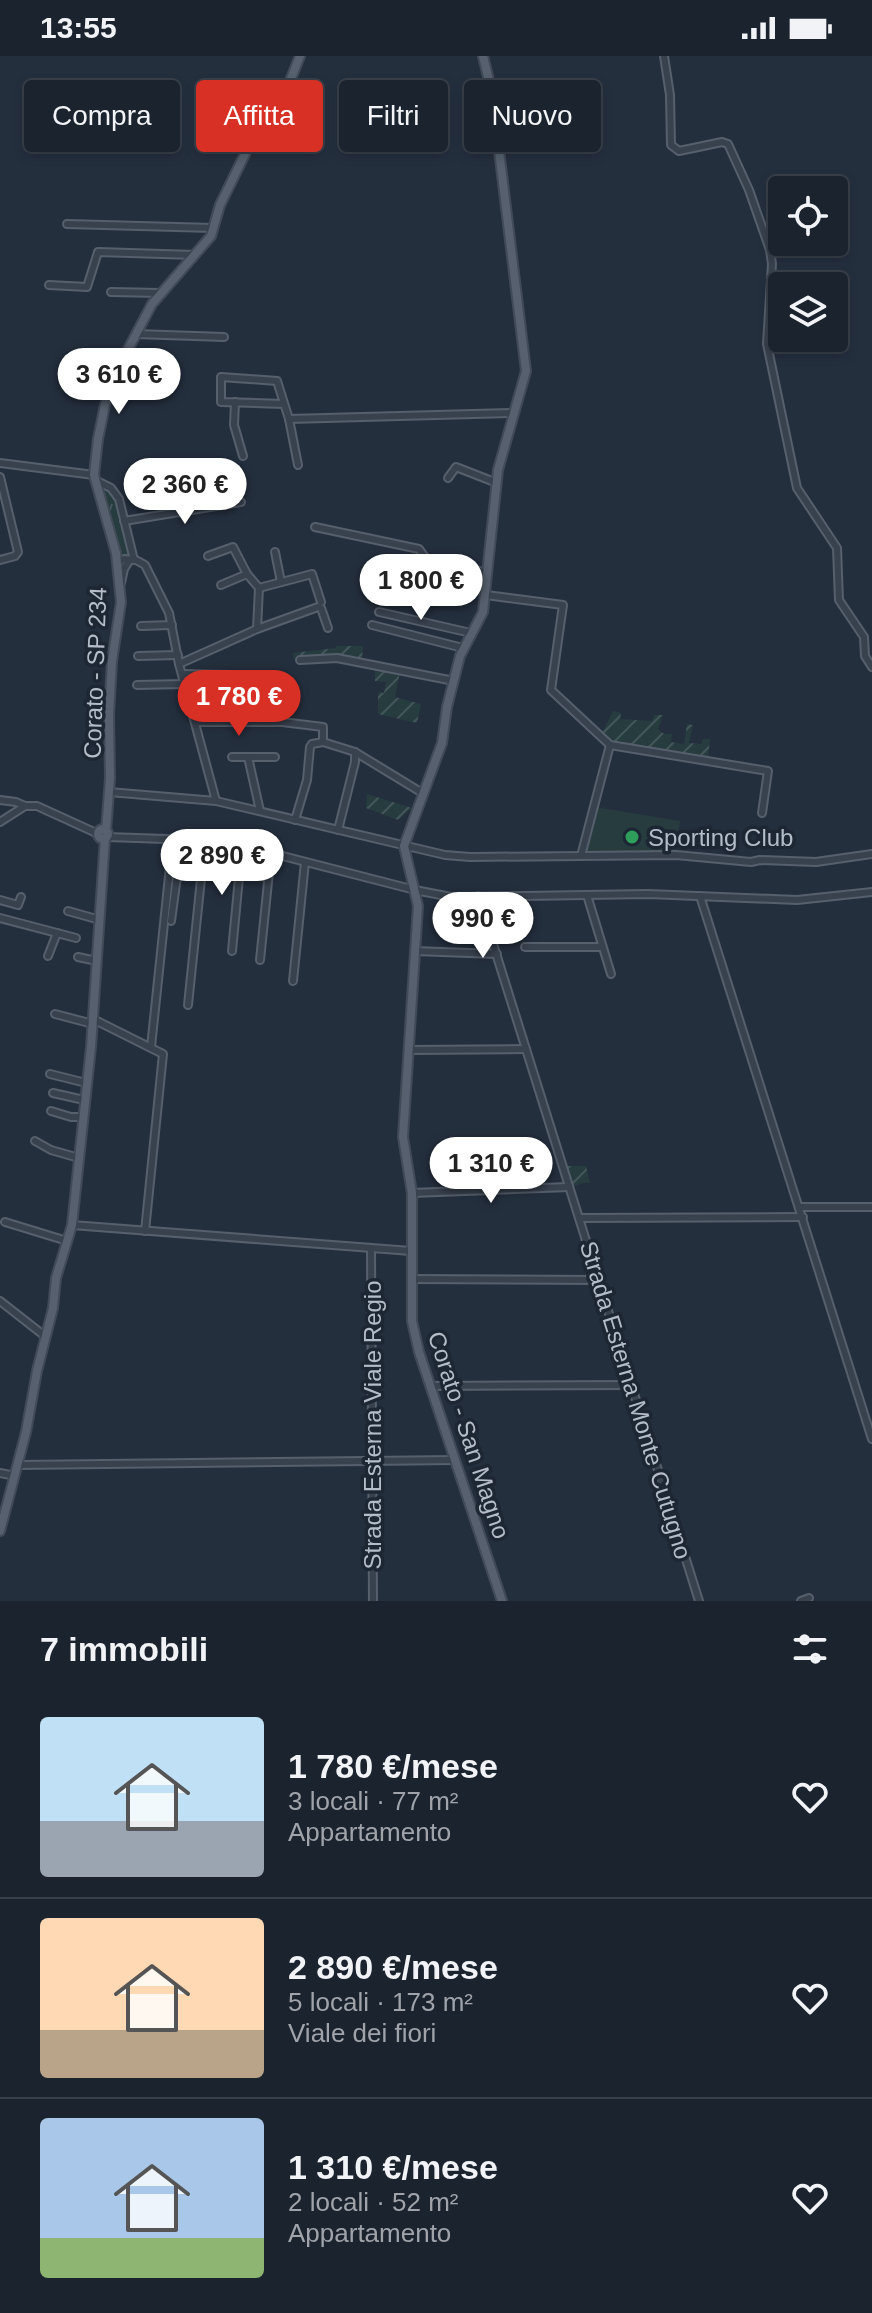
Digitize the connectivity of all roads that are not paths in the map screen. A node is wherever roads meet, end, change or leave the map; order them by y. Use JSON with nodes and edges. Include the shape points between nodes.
{"nodes":[{"id":1,"x":300,"y":56,"type":"edge"},
{"id":2,"x":483,"y":56,"type":"edge"},
{"id":3,"x":664,"y":56,"type":"edge"},
{"id":4,"x":67,"y":224,"type":"dead end"},
{"id":5,"x":213,"y":228,"type":"junction"},
{"id":6,"x":195,"y":255,"type":"junction"},
{"id":7,"x":49,"y":285,"type":"dead end"},
{"id":8,"x":111,"y":292,"type":"dead end"},
{"id":9,"x":160,"y":293,"type":"junction"},
{"id":10,"x":136,"y":334,"type":"junction"},
{"id":11,"x":224,"y":337,"type":"dead end"},
{"id":12,"x":235,"y":402,"type":"junction"},
{"id":13,"x":284,"y":404,"type":"junction"},
{"id":14,"x":514,"y":413,"type":"junction"},
{"id":15,"x":289,"y":419,"type":"junction"},
{"id":16,"x":243,"y":456,"type":"dead end"},
{"id":17,"x":0,"y":463,"type":"edge"},
{"id":18,"x":298,"y":465,"type":"dead end"},
{"id":19,"x":0,"y":477,"type":"edge"},
{"id":20,"x":95,"y":478,"type":"junction"},
{"id":21,"x":448,"y":478,"type":"dead end"},
{"id":22,"x":497,"y":483,"type":"junction"},
{"id":23,"x":241,"y":502,"type":"dead end"},
{"id":24,"x":124,"y":521,"type":"junction"},
{"id":25,"x":315,"y":527,"type":"dead end"},
{"id":26,"x":111,"y":536,"type":"junction"},
{"id":27,"x":275,"y":552,"type":"dead end"},
{"id":28,"x":208,"y":556,"type":"dead end"},
{"id":29,"x":0,"y":560,"type":"edge"},
{"id":30,"x":132,"y":561,"type":"junction"},
{"id":31,"x":118,"y":563,"type":"junction"},
{"id":32,"x":488,"y":573,"type":"junction"},
{"id":33,"x":247,"y":574,"type":"junction"},
{"id":34,"x":281,"y":582,"type":"junction"},
{"id":35,"x":221,"y":585,"type":"dead end"},
{"id":36,"x":259,"y":588,"type":"junction"},
{"id":37,"x":120,"y":589,"type":"junction"},
{"id":38,"x":486,"y":595,"type":"junction"},
{"id":39,"x":320,"y":606,"type":"junction"},
{"id":40,"x":379,"y":612,"type":"dead end"},
{"id":41,"x":172,"y":625,"type":"junction"},
{"id":42,"x":372,"y":625,"type":"dead end"},
{"id":43,"x":141,"y":626,"type":"dead end"},
{"id":44,"x":328,"y":628,"type":"dead end"},
{"id":45,"x":257,"y":629,"type":"junction"},
{"id":46,"x":471,"y":633,"type":"junction"},
{"id":47,"x":463,"y":648,"type":"junction"},
{"id":48,"x":178,"y":655,"type":"junction"},
{"id":49,"x":138,"y":656,"type":"dead end"},
{"id":50,"x":300,"y":660,"type":"dead end"},
{"id":51,"x":179,"y":664,"type":"junction"},
{"id":52,"x":872,"y":667,"type":"edge"},
{"id":53,"x":182,"y":674,"type":"junction"},
{"id":54,"x":455,"y":681,"type":"junction"},
{"id":55,"x":185,"y":684,"type":"junction"},
{"id":56,"x":137,"y":685,"type":"dead end"},
{"id":57,"x":195,"y":722,"type":"junction"},
{"id":58,"x":282,"y":722,"type":"junction"},
{"id":59,"x":323,"y":742,"type":"junction"},
{"id":60,"x":610,"y":745,"type":"junction"},
{"id":61,"x":355,"y":752,"type":"junction"},
{"id":62,"x":232,"y":757,"type":"dead end"},
{"id":63,"x":248,"y":757,"type":"junction"},
{"id":64,"x":275,"y":757,"type":"dead end"},
{"id":65,"x":109,"y":792,"type":"junction"},
{"id":66,"x":424,"y":794,"type":"junction"},
{"id":67,"x":0,"y":800,"type":"edge"},
{"id":68,"x":216,"y":801,"type":"junction"},
{"id":69,"x":25,"y":806,"type":"junction"},
{"id":70,"x":260,"y":811,"type":"junction"},
{"id":71,"x":762,"y":813,"type":"dead end"},
{"id":72,"x":295,"y":820,"type":"junction"},
{"id":73,"x":0,"y":822,"type":"edge"},
{"id":74,"x":338,"y":830,"type":"junction"},
{"id":75,"x":104,"y":834,"type":"junction"},
{"id":76,"x":173,"y":838,"type":"junction"},
{"id":77,"x":182,"y":839,"type":"junction"},
{"id":78,"x":205,"y":840,"type":"junction"},
{"id":79,"x":242,"y":846,"type":"junction"},
{"id":80,"x":404,"y":846,"type":"junction"},
{"id":81,"x":271,"y":853,"type":"junction"},
{"id":82,"x":872,"y":854,"type":"edge"},
{"id":83,"x":581,"y":856,"type":"junction"},
{"id":84,"x":305,"y":862,"type":"junction"},
{"id":85,"x":415,"y":890,"type":"junction"},
{"id":86,"x":872,"y":892,"type":"edge"},
{"id":87,"x":587,"y":895,"type":"junction"},
{"id":88,"x":478,"y":896,"type":"junction"},
{"id":89,"x":700,"y":896,"type":"junction"},
{"id":90,"x":21,"y":897,"type":"dead end"},
{"id":91,"x":0,"y":900,"type":"edge"},
{"id":92,"x":68,"y":911,"type":"dead end"},
{"id":93,"x":0,"y":918,"type":"edge"},
{"id":94,"x":100,"y":920,"type":"junction"},
{"id":95,"x":171,"y":921,"type":"dead end"},
{"id":96,"x":13,"y":922,"type":"junction"},
{"id":97,"x":28,"y":926,"type":"junction"},
{"id":98,"x":41,"y":929,"type":"junction"},
{"id":99,"x":10,"y":931,"type":"dead end"},
{"id":100,"x":57,"y":933,"type":"junction"},
{"id":101,"x":25,"y":935,"type":"dead end"},
{"id":102,"x":76,"y":938,"type":"dead end"},
{"id":103,"x":37,"y":940,"type":"dead end"},
{"id":104,"x":525,"y":947,"type":"dead end"},
{"id":105,"x":602,"y":947,"type":"junction"},
{"id":106,"x":232,"y":951,"type":"dead end"},
{"id":107,"x":414,"y":951,"type":"junction"},
{"id":108,"x":497,"y":954,"type":"junction"},
{"id":109,"x":48,"y":956,"type":"dead end"},
{"id":110,"x":78,"y":957,"type":"dead end"},
{"id":111,"x":260,"y":960,"type":"dead end"},
{"id":112,"x":97,"y":961,"type":"junction"},
{"id":113,"x":611,"y":974,"type":"dead end"},
{"id":114,"x":293,"y":981,"type":"dead end"},
{"id":115,"x":188,"y":1005,"type":"dead end"},
{"id":116,"x":55,"y":1014,"type":"dead end"},
{"id":117,"x":93,"y":1022,"type":"junction"},
{"id":118,"x":151,"y":1047,"type":"junction"},
{"id":119,"x":526,"y":1049,"type":"junction"},
{"id":120,"x":409,"y":1050,"type":"junction"},
{"id":121,"x":50,"y":1074,"type":"dead end"},
{"id":122,"x":86,"y":1083,"type":"junction"},
{"id":123,"x":53,"y":1093,"type":"dead end"},
{"id":124,"x":84,"y":1100,"type":"junction"},
{"id":125,"x":51,"y":1111,"type":"dead end"},
{"id":126,"x":82,"y":1117,"type":"junction"},
{"id":127,"x":35,"y":1141,"type":"dead end"},
{"id":128,"x":79,"y":1158,"type":"junction"},
{"id":129,"x":569,"y":1187,"type":"junction"},
{"id":130,"x":412,"y":1193,"type":"junction"},
{"id":131,"x":799,"y":1207,"type":"junction"},
{"id":132,"x":872,"y":1207,"type":"edge"},
{"id":133,"x":803,"y":1217,"type":"junction"},
{"id":134,"x":579,"y":1218,"type":"junction"},
{"id":135,"x":5,"y":1222,"type":"dead end"},
{"id":136,"x":72,"y":1225,"type":"junction"},
{"id":137,"x":145,"y":1231,"type":"junction"},
{"id":138,"x":67,"y":1241,"type":"junction"},
{"id":139,"x":371,"y":1250,"type":"junction"},
{"id":140,"x":411,"y":1251,"type":"junction"},
{"id":141,"x":411,"y":1279,"type":"junction"},
{"id":142,"x":598,"y":1280,"type":"junction"},
{"id":143,"x":0,"y":1301,"type":"edge"},
{"id":144,"x":46,"y":1337,"type":"junction"},
{"id":145,"x":631,"y":1385,"type":"junction"},
{"id":146,"x":430,"y":1386,"type":"junction"},
{"id":147,"x":872,"y":1439,"type":"edge"},
{"id":148,"x":455,"y":1460,"type":"junction"},
{"id":149,"x":372,"y":1462,"type":"junction"},
{"id":150,"x":19,"y":1465,"type":"junction"},
{"id":151,"x":0,"y":1473,"type":"edge"},
{"id":152,"x":15,"y":1476,"type":"junction"},
{"id":153,"x":0,"y":1531,"type":"edge"},
{"id":154,"x":809,"y":1598,"type":"dead end"},
{"id":155,"x":373,"y":1601,"type":"edge"},
{"id":156,"x":502,"y":1601,"type":"edge"},
{"id":157,"x":699,"y":1601,"type":"edge"},
{"id":158,"x":801,"y":1601,"type":"edge"}],
"edges":[{"from":1,"to":5,"type":"main road","name":"Corato - SP 234","via":[[288,86],[247,150]]},
{"from":2,"to":14,"type":"main road","via":[[526,371]]},
{"from":3,"to":52,"type":"street","via":[[672,147],[679,151],[728,144],[770,250],[767,344],[797,488],[837,548],[839,600],[864,637]]},
{"from":4,"to":5,"type":"street"},
{"from":5,"to":6,"type":"main road","name":"Corato - SP 234"},
{"from":6,"to":7,"type":"street","via":[[98,252],[87,287]]},
{"from":6,"to":9,"type":"main road","name":"Corato - SP 234"},
{"from":8,"to":9,"type":"street"},
{"from":9,"to":10,"type":"main road","name":"Corato - SP 234"},
{"from":10,"to":11,"type":"street"},
{"from":10,"to":20,"type":"main road","name":"Corato - SP 234","via":[[105,405]]},
{"from":12,"to":13,"type":"street"},
{"from":12,"to":13,"type":"street","via":[[221,402],[221,377],[277,381]]},
{"from":12,"to":16,"type":"street","via":[[234,425]]},
{"from":13,"to":15,"type":"street"},
{"from":14,"to":15,"type":"street"},
{"from":14,"to":22,"type":"main road"},
{"from":15,"to":18,"type":"street"},
{"from":17,"to":20,"type":"street"},
{"from":19,"to":29,"type":"street","via":[[18,552]]},
{"from":20,"to":24,"type":"street","via":[[116,492]]},
{"from":20,"to":26,"type":"main road","name":"Corato - SP 234"},
{"from":21,"to":22,"type":"street","via":[[456,467]]},
{"from":22,"to":32,"type":"main road"},
{"from":23,"to":24,"type":"street"},
{"from":24,"to":30,"type":"street"},
{"from":25,"to":32,"type":"street","via":[[419,549],[427,560]]},
{"from":26,"to":30,"type":"street","via":[[118,552]]},
{"from":26,"to":31,"type":"main road","name":"Corato - SP 234"},
{"from":27,"to":34,"type":"street"},
{"from":28,"to":33,"type":"street","via":[[233,547]]},
{"from":30,"to":31,"type":"street"},
{"from":30,"to":37,"type":"street","via":[[124,569]]},
{"from":30,"to":41,"type":"street","via":[[145,565]]},
{"from":31,"to":37,"type":"main road","name":"Corato - SP 234"},
{"from":32,"to":38,"type":"main road"},
{"from":33,"to":35,"type":"street"},
{"from":33,"to":36,"type":"street"},
{"from":34,"to":36,"type":"street"},
{"from":34,"to":39,"type":"street","via":[[312,574]]},
{"from":36,"to":45,"type":"street"},
{"from":37,"to":65,"type":"main road","name":"Corato - SP 234","via":[[109,715]]},
{"from":38,"to":46,"type":"main road"},
{"from":38,"to":60,"type":"street","via":[[563,605],[551,690]]},
{"from":39,"to":44,"type":"street"},
{"from":39,"to":45,"type":"street"},
{"from":40,"to":46,"type":"street"},
{"from":41,"to":43,"type":"street"},
{"from":41,"to":48,"type":"street"},
{"from":42,"to":47,"type":"street"},
{"from":45,"to":51,"type":"street"},
{"from":46,"to":47,"type":"main road"},
{"from":47,"to":54,"type":"main road"},
{"from":48,"to":49,"type":"street"},
{"from":48,"to":51,"type":"street"},
{"from":50,"to":54,"type":"street","via":[[337,658]]},
{"from":51,"to":53,"type":"street"},
{"from":53,"to":55,"type":"street"},
{"from":53,"to":58,"type":"street","via":[[278,676],[283,681]]},
{"from":54,"to":66,"type":"main road"},
{"from":55,"to":56,"type":"street"},
{"from":55,"to":57,"type":"street"},
{"from":57,"to":58,"type":"street"},
{"from":57,"to":68,"type":"street"},
{"from":58,"to":59,"type":"street","via":[[323,727]]},
{"from":59,"to":61,"type":"street"},
{"from":59,"to":72,"type":"street","via":[[310,747]]},
{"from":60,"to":71,"type":"street","via":[[768,771]]},
{"from":60,"to":83,"type":"street"},
{"from":61,"to":66,"type":"street"},
{"from":61,"to":74,"type":"street"},
{"from":62,"to":63,"type":"street"},
{"from":63,"to":64,"type":"street"},
{"from":63,"to":70,"type":"street"},
{"from":65,"to":68,"type":"street"},
{"from":65,"to":75,"type":"main road","name":"Corato - SP 234"},
{"from":66,"to":80,"type":"main road"},
{"from":67,"to":69,"type":"street"},
{"from":68,"to":70,"type":"street"},
{"from":69,"to":73,"type":"street"},
{"from":69,"to":75,"type":"street","via":[[37,806]]},
{"from":70,"to":72,"type":"street"},
{"from":72,"to":74,"type":"street"},
{"from":74,"to":80,"type":"street"},
{"from":75,"to":76,"type":"street"},
{"from":75,"to":94,"type":"main road","name":"Corato - SP 234"},
{"from":76,"to":77,"type":"street"},
{"from":76,"to":118,"type":"street"},
{"from":77,"to":78,"type":"street"},
{"from":77,"to":95,"type":"street"},
{"from":78,"to":79,"type":"street"},
{"from":78,"to":115,"type":"street"},
{"from":79,"to":81,"type":"street"},
{"from":79,"to":106,"type":"street"},
{"from":80,"to":83,"type":"street","via":[[470,857]]},
{"from":80,"to":85,"type":"main road","name":"Corato - San Magno"},
{"from":81,"to":84,"type":"street"},
{"from":81,"to":111,"type":"street"},
{"from":82,"to":83,"type":"street","via":[[816,862]]},
{"from":84,"to":85,"type":"street"},
{"from":84,"to":114,"type":"street"},
{"from":85,"to":88,"type":"street"},
{"from":85,"to":107,"type":"main road","name":"Corato - San Magno"},
{"from":86,"to":89,"type":"street","via":[[797,900]]},
{"from":87,"to":88,"type":"street"},
{"from":87,"to":89,"type":"street"},
{"from":87,"to":105,"type":"street"},
{"from":88,"to":108,"type":"street","name":"Strada Esterna Monte Cutugno"},
{"from":89,"to":131,"type":"street"},
{"from":90,"to":91,"type":"street","via":[[18,905]]},
{"from":92,"to":94,"type":"street"},
{"from":93,"to":96,"type":"street"},
{"from":94,"to":112,"type":"main road","name":"Corato - SP 234"},
{"from":96,"to":97,"type":"street"},
{"from":96,"to":99,"type":"street"},
{"from":97,"to":98,"type":"street"},
{"from":97,"to":101,"type":"street"},
{"from":98,"to":100,"type":"street"},
{"from":98,"to":103,"type":"street"},
{"from":100,"to":102,"type":"street"},
{"from":100,"to":109,"type":"street"},
{"from":104,"to":105,"type":"street"},
{"from":105,"to":113,"type":"street"},
{"from":107,"to":108,"type":"street"},
{"from":107,"to":120,"type":"main road","name":"Corato - San Magno"},
{"from":108,"to":119,"type":"street","name":"Strada Esterna Monte Cutugno"},
{"from":110,"to":112,"type":"street"},
{"from":112,"to":117,"type":"main road","name":"Corato - SP 234"},
{"from":116,"to":117,"type":"street"},
{"from":117,"to":118,"type":"street"},
{"from":117,"to":122,"type":"main road","name":"Corato - SP 234"},
{"from":118,"to":137,"type":"street","via":[[163,1054]]},
{"from":119,"to":120,"type":"street"},
{"from":119,"to":129,"type":"street","name":"Strada Esterna Monte Cutugno"},
{"from":120,"to":130,"type":"main road","name":"Corato - San Magno","via":[[403,1137]]},
{"from":121,"to":122,"type":"street"},
{"from":122,"to":124,"type":"main road","name":"Corato - SP 234"},
{"from":123,"to":124,"type":"street"},
{"from":124,"to":126,"type":"main road","name":"Corato - SP 234"},
{"from":125,"to":126,"type":"street"},
{"from":126,"to":128,"type":"main road","name":"Corato - SP 234"},
{"from":127,"to":128,"type":"street"},
{"from":128,"to":136,"type":"main road","name":"Corato - SP 234"},
{"from":129,"to":130,"type":"street"},
{"from":129,"to":134,"type":"street","name":"Strada Esterna Monte Cutugno"},
{"from":130,"to":140,"type":"main road","name":"Corato - San Magno"},
{"from":131,"to":132,"type":"street"},
{"from":131,"to":133,"type":"street"},
{"from":133,"to":134,"type":"street"},
{"from":133,"to":147,"type":"street"},
{"from":134,"to":142,"type":"street","name":"Strada Esterna Monte Cutugno"},
{"from":135,"to":138,"type":"street"},
{"from":136,"to":137,"type":"street"},
{"from":136,"to":138,"type":"main road","name":"Corato - SP 234"},
{"from":137,"to":139,"type":"street"},
{"from":138,"to":144,"type":"main road","name":"Corato - SP 234"},
{"from":139,"to":140,"type":"street"},
{"from":139,"to":149,"type":"street","name":"Strada Esterna Viale Regio"},
{"from":140,"to":141,"type":"main road","name":"Corato - San Magno"},
{"from":141,"to":142,"type":"street"},
{"from":141,"to":146,"type":"main road","name":"Corato - San Magno","via":[[412,1321]]},
{"from":142,"to":145,"type":"street","name":"Strada Esterna Monte Cutugno"},
{"from":143,"to":144,"type":"street"},
{"from":144,"to":150,"type":"main road","name":"Corato - SP 234"},
{"from":145,"to":146,"type":"street"},
{"from":145,"to":157,"type":"street","name":"Strada Esterna Monte Cutugno"},
{"from":146,"to":148,"type":"main road","name":"Corato - San Magno"},
{"from":148,"to":149,"type":"street"},
{"from":148,"to":156,"type":"main road","name":"Corato - San Magno"},
{"from":149,"to":150,"type":"street"},
{"from":149,"to":155,"type":"street","name":"Strada Esterna Viale Regio"},
{"from":150,"to":152,"type":"main road","name":"Corato - SP 234"},
{"from":151,"to":152,"type":"street"},
{"from":152,"to":153,"type":"main road","name":"Corato - SP 234"},
{"from":154,"to":158,"type":"street"}]}
